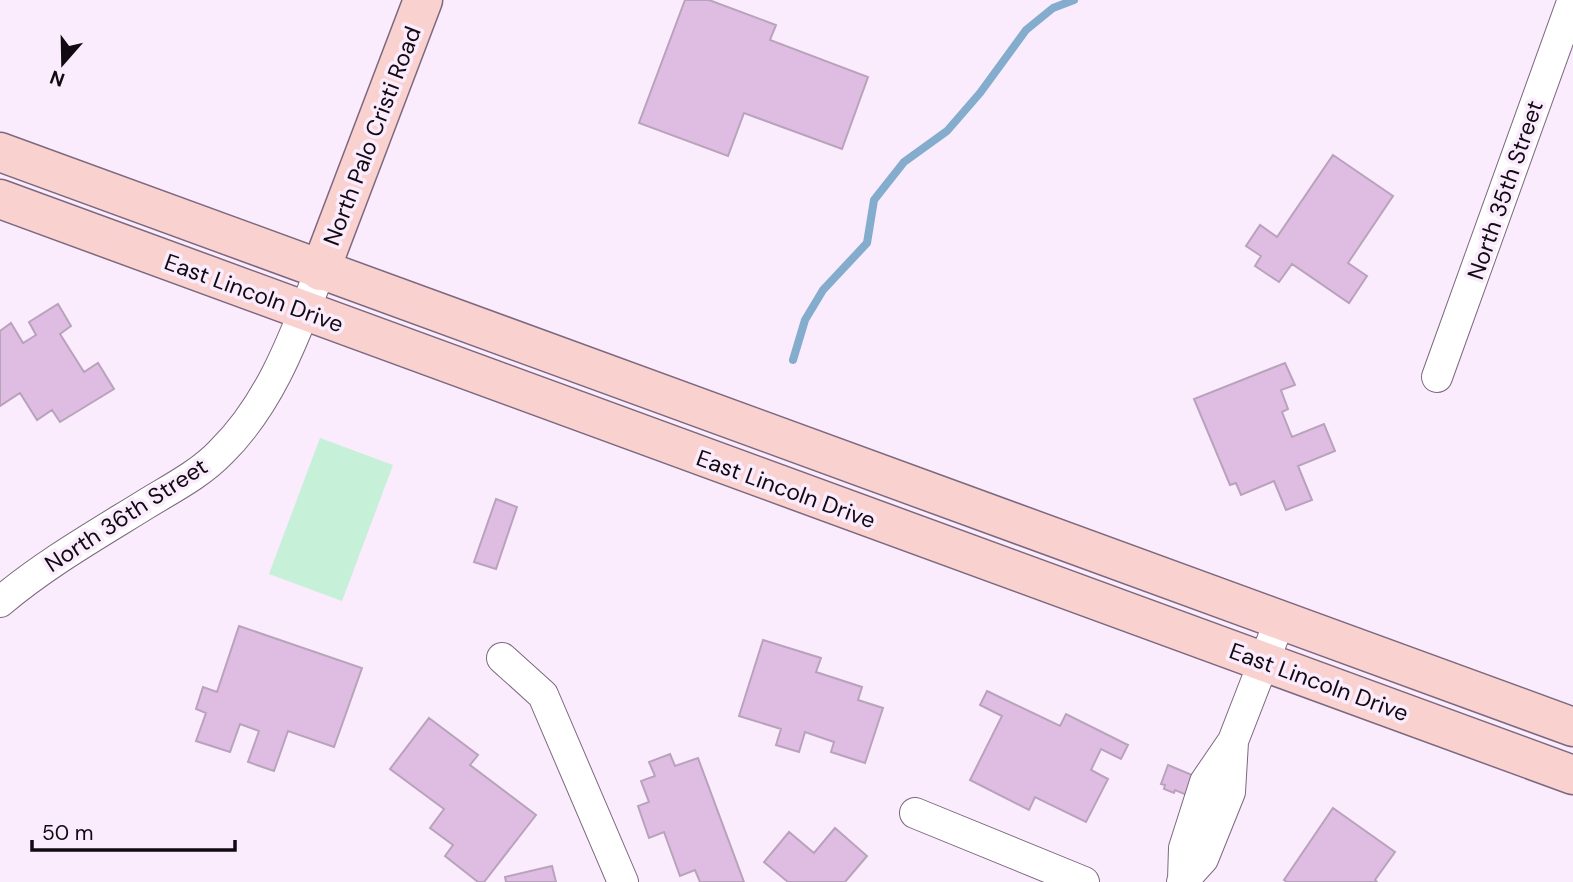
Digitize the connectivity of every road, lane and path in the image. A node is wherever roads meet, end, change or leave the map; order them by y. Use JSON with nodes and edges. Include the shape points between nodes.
{"nodes":[{"id":1,"x":423,"y":0,"type":"edge"},
{"id":2,"x":1566,"y":0,"type":"edge"},
{"id":3,"x":1573,"y":3,"type":"edge"},
{"id":4,"x":0,"y":152,"type":"edge"},
{"id":5,"x":0,"y":199,"type":"edge"},
{"id":6,"x":320,"y":271,"type":"junction"},
{"id":7,"x":304,"y":311,"type":"junction"},
{"id":8,"x":1437,"y":377,"type":"dead end"},
{"id":9,"x":0,"y":602,"type":"edge"},
{"id":10,"x":1280,"y":620,"type":"junction"},
{"id":11,"x":502,"y":658,"type":"dead end"},
{"id":12,"x":1263,"y":662,"type":"junction"},
{"id":13,"x":1573,"y":727,"type":"edge"},
{"id":14,"x":1573,"y":775,"type":"edge"},
{"id":15,"x":915,"y":813,"type":"dead end"},
{"id":16,"x":1182,"y":881,"type":"edge"},
{"id":17,"x":623,"y":882,"type":"edge"},
{"id":18,"x":1084,"y":882,"type":"edge"}],
"edges":[{"from":1,"to":6,"type":"main road","name":"North Palo Cristi Road"},
{"from":2,"to":3,"type":"street"},
{"from":3,"to":8,"type":"street","name":"North 35th Street"},
{"from":4,"to":6,"type":"main road","name":"East Lincoln Drive"},
{"from":5,"to":7,"type":"main road","name":"East Lincoln Drive"},
{"from":6,"to":7,"type":"street","name":"North 36th Street"},
{"from":6,"to":10,"type":"main road","name":"East Lincoln Drive"},
{"from":7,"to":9,"type":"street","name":"North 36th Street","via":[[256,411],[220,453],[184,481],[32,575]]},
{"from":7,"to":12,"type":"main road","name":"East Lincoln Drive"},
{"from":10,"to":12,"type":"street"},
{"from":10,"to":13,"type":"main road","name":"East Lincoln Drive"},
{"from":11,"to":17,"type":"street","via":[[543,695]]},
{"from":12,"to":14,"type":"main road","name":"East Lincoln Drive"},
{"from":12,"to":16,"type":"street","via":[[1233,741],[1205,782],[1184,848]]},
{"from":15,"to":18,"type":"street"}]}
